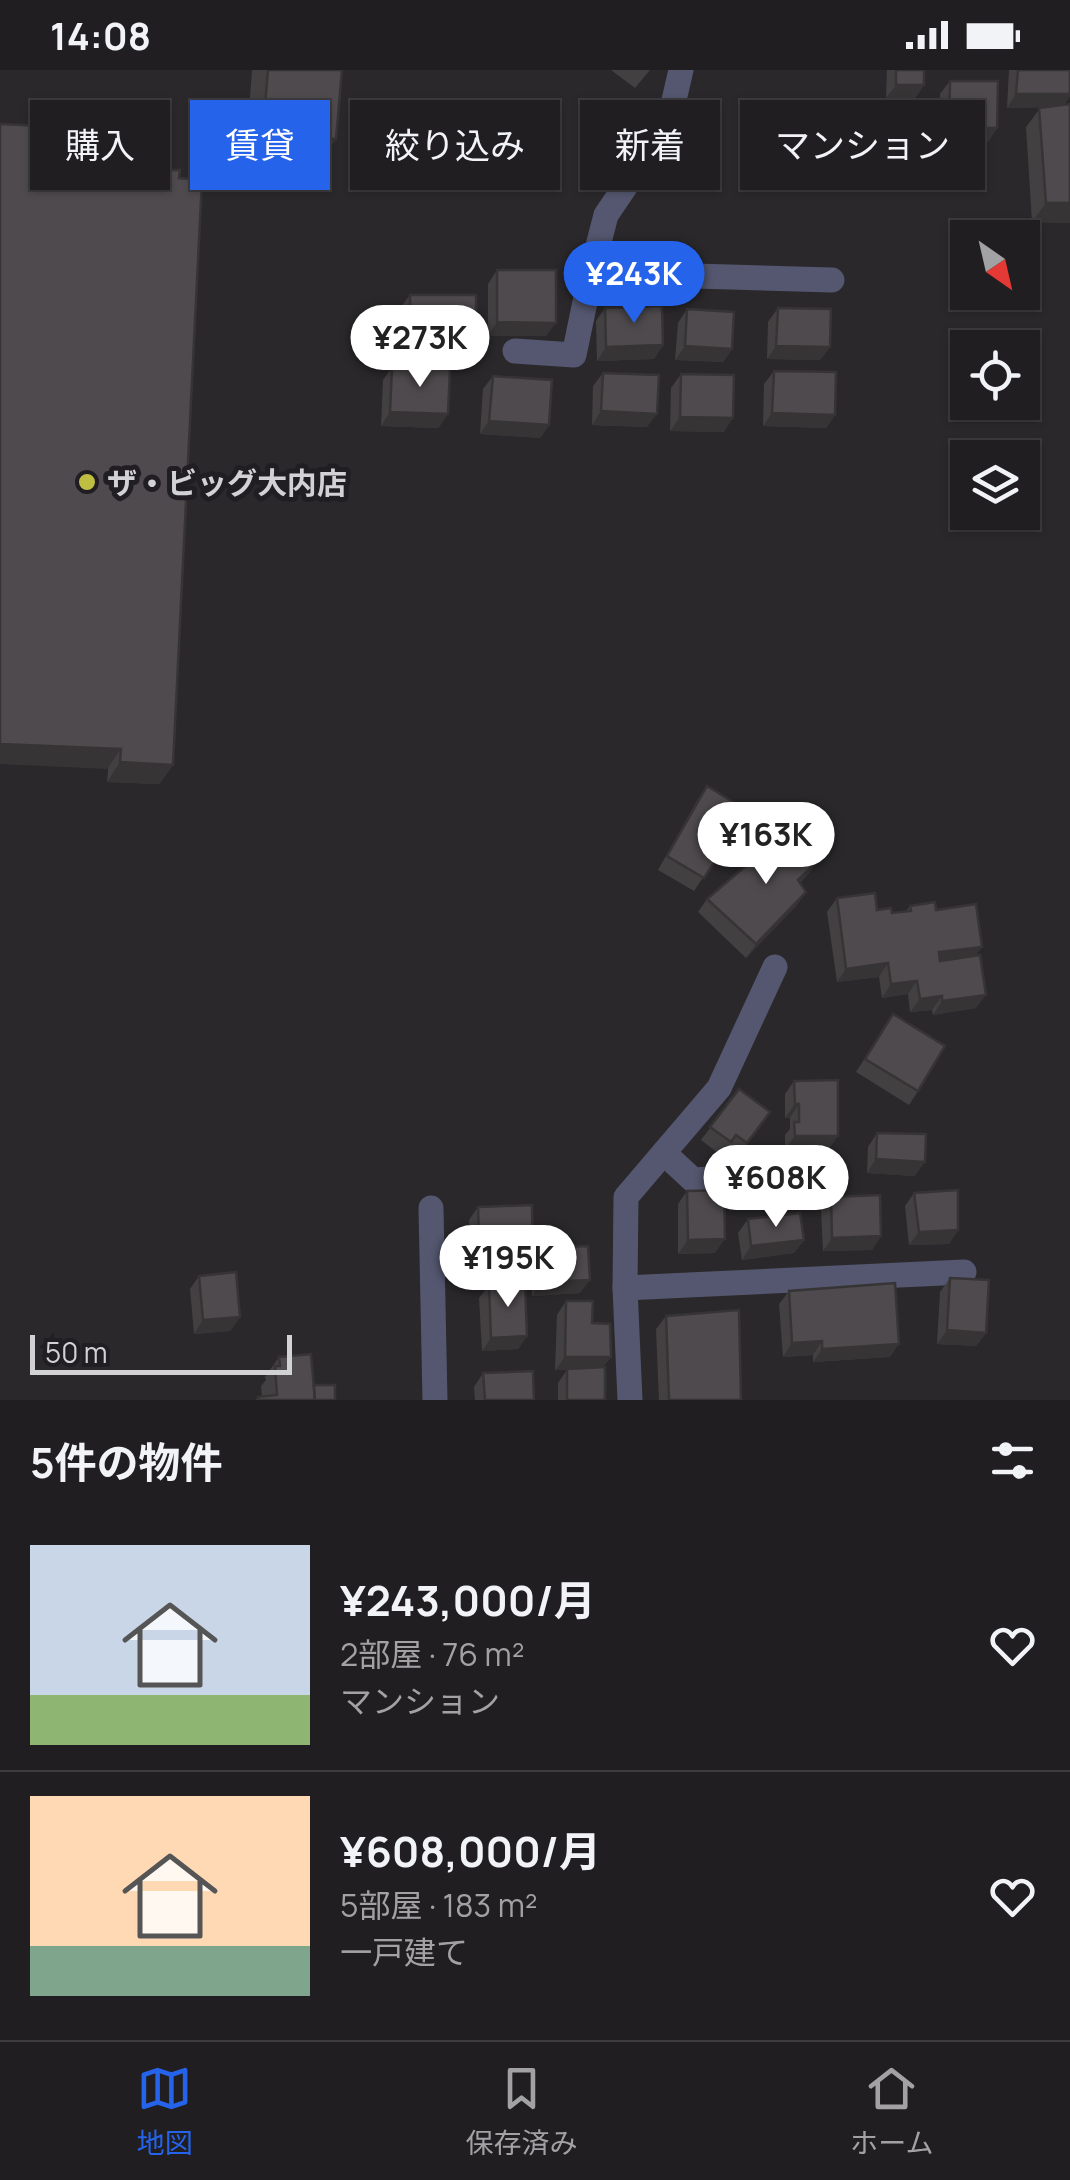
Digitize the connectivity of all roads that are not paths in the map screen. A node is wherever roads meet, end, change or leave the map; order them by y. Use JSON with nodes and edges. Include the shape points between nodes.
{"nodes":[{"id":1,"x":681,"y":70,"type":"edge"},
{"id":2,"x":590,"y":273,"type":"junction"},
{"id":3,"x":832,"y":280,"type":"dead end"},
{"id":4,"x":515,"y":351,"type":"dead end"},
{"id":5,"x":774,"y":967,"type":"dead end"},
{"id":6,"x":664,"y":1152,"type":"junction"},
{"id":7,"x":834,"y":1172,"type":"dead end"},
{"id":8,"x":430,"y":1208,"type":"dead end"},
{"id":9,"x":964,"y":1272,"type":"dead end"},
{"id":10,"x":625,"y":1288,"type":"junction"},
{"id":11,"x":434,"y":1400,"type":"edge"},
{"id":12,"x":630,"y":1400,"type":"edge"}],
"edges":[{"from":1,"to":2,"type":"street","via":[[669,122],[606,216]]},
{"from":2,"to":3,"type":"street"},
{"from":2,"to":4,"type":"street","via":[[574,355]]},
{"from":5,"to":6,"type":"street","via":[[719,1088]]},
{"from":6,"to":7,"type":"street","via":[[694,1180]]},
{"from":6,"to":10,"type":"street","via":[[626,1197]]},
{"from":8,"to":11,"type":"street"},
{"from":9,"to":10,"type":"street"},
{"from":10,"to":12,"type":"street"}]}
